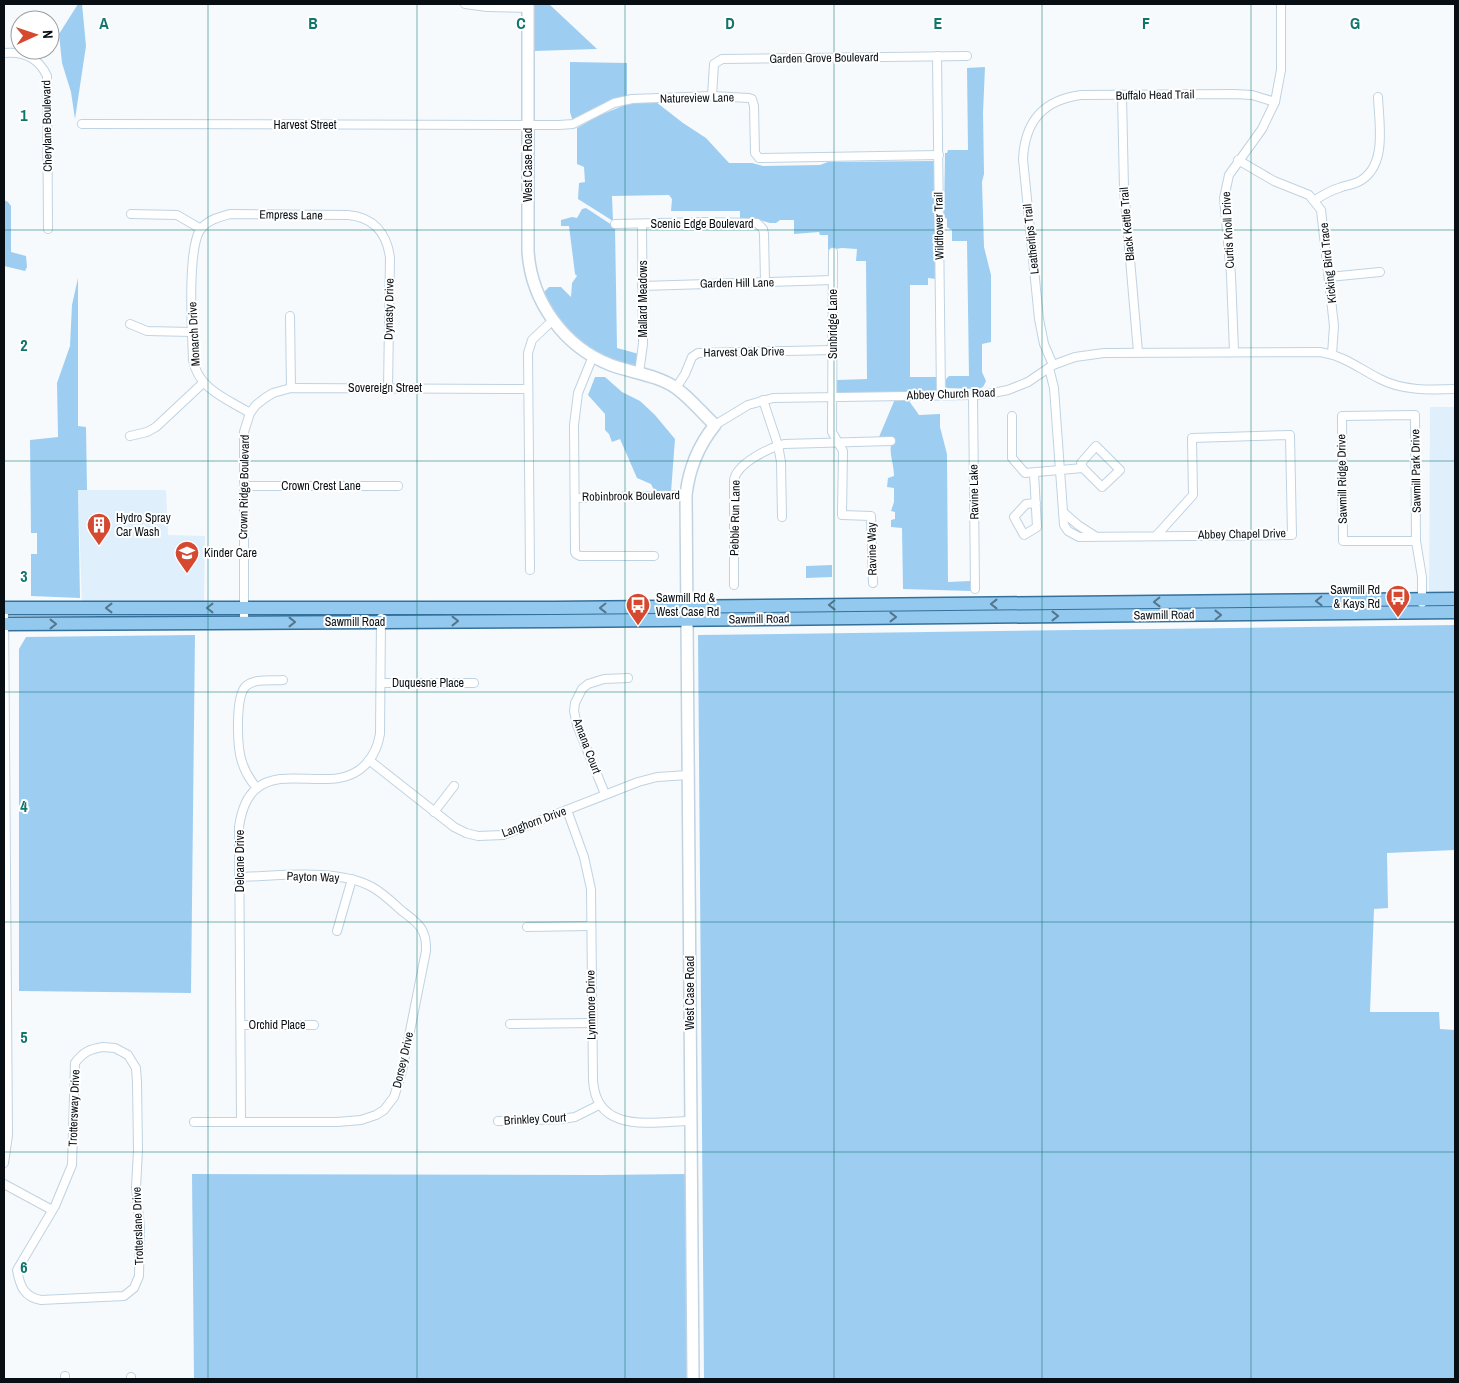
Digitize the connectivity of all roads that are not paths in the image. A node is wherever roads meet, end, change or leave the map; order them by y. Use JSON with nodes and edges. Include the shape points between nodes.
{"nodes":[{"id":1,"x":465,"y":4,"type":"edge"},
{"id":2,"x":1280,"y":4,"type":"edge"},
{"id":3,"x":528,"y":6,"type":"edge"},
{"id":4,"x":4,"y":53,"type":"edge"},
{"id":5,"x":937,"y":56,"type":"junction"},
{"id":6,"x":968,"y":56,"type":"dead end"},
{"id":7,"x":1122,"y":95,"type":"junction"},
{"id":8,"x":712,"y":96,"type":"junction"},
{"id":9,"x":1378,"y":96,"type":"dead end"},
{"id":10,"x":1275,"y":102,"type":"junction"},
{"id":11,"x":1039,"y":114,"type":"joint"},
{"id":12,"x":82,"y":124,"type":"dead end"},
{"id":13,"x":528,"y":125,"type":"junction"},
{"id":14,"x":939,"y":155,"type":"junction"},
{"id":15,"x":1238,"y":160,"type":"junction"},
{"id":16,"x":1315,"y":200,"type":"junction"},
{"id":17,"x":131,"y":214,"type":"dead end"},
{"id":18,"x":614,"y":224,"type":"dead end"},
{"id":19,"x":642,"y":224,"type":"junction"},
{"id":20,"x":48,"y":229,"type":"dead end"},
{"id":21,"x":201,"y":229,"type":"junction"},
{"id":22,"x":381,"y":232,"type":"joint"},
{"id":23,"x":833,"y":252,"type":"dead end"},
{"id":24,"x":1380,"y":272,"type":"dead end"},
{"id":25,"x":1330,"y":277,"type":"junction"},
{"id":26,"x":833,"y":280,"type":"junction"},
{"id":27,"x":765,"y":282,"type":"junction"},
{"id":28,"x":642,"y":286,"type":"junction"},
{"id":29,"x":290,"y":316,"type":"dead end"},
{"id":30,"x":553,"y":320,"type":"junction"},
{"id":31,"x":130,"y":324,"type":"dead end"},
{"id":32,"x":192,"y":332,"type":"junction"},
{"id":33,"x":833,"y":350,"type":"junction"},
{"id":34,"x":1234,"y":351,"type":"junction"},
{"id":35,"x":1138,"y":352,"type":"junction"},
{"id":36,"x":1332,"y":354,"type":"junction"},
{"id":37,"x":593,"y":356,"type":"junction"},
{"id":38,"x":1051,"y":366,"type":"junction"},
{"id":39,"x":639,"y":373,"type":"junction"},
{"id":40,"x":203,"y":383,"type":"junction"},
{"id":41,"x":291,"y":388,"type":"junction"},
{"id":42,"x":676,"y":388,"type":"junction"},
{"id":43,"x":388,"y":389,"type":"junction"},
{"id":44,"x":528,"y":389,"type":"junction"},
{"id":45,"x":1455,"y":389,"type":"edge"},
{"id":46,"x":941,"y":395,"type":"junction"},
{"id":47,"x":973,"y":395,"type":"junction"},
{"id":48,"x":832,"y":396,"type":"junction"},
{"id":49,"x":763,"y":400,"type":"junction"},
{"id":50,"x":250,"y":413,"type":"junction"},
{"id":51,"x":1012,"y":416,"type":"dead end"},
{"id":52,"x":1342,"y":416,"type":"joint"},
{"id":53,"x":715,"y":425,"type":"junction"},
{"id":54,"x":130,"y":436,"type":"dead end"},
{"id":55,"x":891,"y":441,"type":"dead end"},
{"id":56,"x":839,"y":443,"type":"junction"},
{"id":57,"x":778,"y":445,"type":"junction"},
{"id":58,"x":1083,"y":468,"type":"junction"},
{"id":59,"x":1060,"y":471,"type":"junction"},
{"id":60,"x":1034,"y":473,"type":"junction"},
{"id":61,"x":244,"y":486,"type":"junction"},
{"id":62,"x":398,"y":486,"type":"dead end"},
{"id":63,"x":686,"y":495,"type":"junction"},
{"id":64,"x":576,"y":498,"type":"junction"},
{"id":65,"x":1036,"y":503,"type":"dead end"},
{"id":66,"x":782,"y":517,"type":"dead end"},
{"id":67,"x":1156,"y":536,"type":"junction"},
{"id":68,"x":1416,"y":541,"type":"junction"},
{"id":69,"x":654,"y":556,"type":"dead end"},
{"id":70,"x":530,"y":570,"type":"dead end"},
{"id":71,"x":873,"y":583,"type":"dead end"},
{"id":72,"x":734,"y":585,"type":"dead end"},
{"id":73,"x":975,"y":589,"type":"dead end"},
{"id":74,"x":1455,"y":599,"type":"edge"},
{"id":75,"x":1422,"y":606,"type":"junction"},
{"id":76,"x":4,"y":608,"type":"edge"},
{"id":77,"x":244,"y":608,"type":"junction"},
{"id":78,"x":1455,"y":612,"type":"edge"},
{"id":79,"x":686,"y":613,"type":"junction"},
{"id":80,"x":381,"y":615,"type":"junction"},
{"id":81,"x":244,"y":622,"type":"junction"},
{"id":82,"x":4,"y":624,"type":"edge"},
{"id":83,"x":628,"y":678,"type":"dead end"},
{"id":84,"x":283,"y":680,"type":"dead end"},
{"id":85,"x":381,"y":683,"type":"junction"},
{"id":86,"x":474,"y":683,"type":"dead end"},
{"id":87,"x":370,"y":760,"type":"junction"},
{"id":88,"x":688,"y":775,"type":"junction"},
{"id":89,"x":454,"y":786,"type":"dead end"},
{"id":90,"x":257,"y":788,"type":"junction"},
{"id":91,"x":605,"y":794,"type":"junction"},
{"id":92,"x":567,"y":810,"type":"junction"},
{"id":93,"x":434,"y":812,"type":"junction"},
{"id":94,"x":239,"y":877,"type":"junction"},
{"id":95,"x":352,"y":878,"type":"junction"},
{"id":96,"x":406,"y":914,"type":"joint"},
{"id":97,"x":590,"y":926,"type":"junction"},
{"id":98,"x":527,"y":927,"type":"dead end"},
{"id":99,"x":337,"y":932,"type":"dead end"},
{"id":100,"x":592,"y":1023,"type":"junction"},
{"id":101,"x":510,"y":1024,"type":"dead end"},
{"id":102,"x":314,"y":1025,"type":"dead end"},
{"id":103,"x":241,"y":1026,"type":"junction"},
{"id":104,"x":128,"y":1055,"type":"joint"},
{"id":105,"x":599,"y":1105,"type":"junction"},
{"id":106,"x":498,"y":1121,"type":"dead end"},
{"id":107,"x":690,"y":1121,"type":"junction"},
{"id":108,"x":194,"y":1122,"type":"dead end"},
{"id":109,"x":241,"y":1122,"type":"junction"},
{"id":110,"x":4,"y":1163,"type":"edge"},
{"id":111,"x":4,"y":1184,"type":"edge"},
{"id":112,"x":52,"y":1210,"type":"junction"},
{"id":113,"x":28,"y":1296,"type":"joint"},
{"id":114,"x":693,"y":1379,"type":"edge"}],
"edges":[{"from":1,"to":3,"type":"street"},
{"from":2,"to":10,"type":"street","name":"Curtis Knoll Drive","via":[[1281,70]]},
{"from":3,"to":13,"type":"main road","name":"West Case Road"},
{"from":4,"to":20,"type":"street","name":"Cherylane Boulevard","via":[[29,56],[42,66],[47,76]]},
{"from":5,"to":6,"type":"street","name":"Garden Grove Boulevard"},
{"from":5,"to":8,"type":"street","name":"Garden Grove Boulevard","via":[[722,59],[714,64]]},
{"from":5,"to":14,"type":"street","name":"Wildflower Trail"},
{"from":7,"to":10,"type":"street","name":"Buffalo Head Trail","via":[[1240,94]]},
{"from":7,"to":11,"type":"street","name":"Buffalo Head Trail","via":[[1070,97],[1053,103]]},
{"from":7,"to":35,"type":"street","name":"Black Kettle Trail","via":[[1124,189]]},
{"from":8,"to":13,"type":"street","name":"Natureview Lane","via":[[632,99],[614,103],[573,124]]},
{"from":8,"to":14,"type":"street","name":"Natureview Lane","via":[[752,99],[755,153],[759,158]]},
{"from":9,"to":16,"type":"street","via":[[1380,146],[1376,163],[1360,181]]},
{"from":10,"to":15,"type":"street","name":"Curtis Knoll Drive","via":[[1262,129]]},
{"from":11,"to":38,"type":"street","name":"Leatherlips Trail","via":[[1026,135],[1024,159],[1039,319]]},
{"from":12,"to":13,"type":"street","name":"Harvest Street"},
{"from":13,"to":30,"type":"main road","name":"West Case Road","via":[[530,270]]},
{"from":14,"to":46,"type":"street","name":"Wildflower Trail"},
{"from":15,"to":16,"type":"street"},
{"from":15,"to":34,"type":"street","name":"Curtis Knoll Drive","via":[[1229,175],[1224,198]]},
{"from":16,"to":25,"type":"street","name":"Kicking Bird Trace","via":[[1323,214]]},
{"from":17,"to":21,"type":"street","via":[[177,215]]},
{"from":18,"to":19,"type":"street","name":"Scenic Edge Boulevard"},
{"from":19,"to":27,"type":"street","name":"Scenic Edge Boulevard","via":[[756,223],[764,229]]},
{"from":19,"to":28,"type":"street","name":"Mallard Meadows"},
{"from":21,"to":22,"type":"street","name":"Empress Lane","via":[[225,215],[278,214],[354,216],[371,222]]},
{"from":21,"to":32,"type":"street","name":"Monarch Drive","via":[[193,253]]},
{"from":22,"to":43,"type":"street","name":"Dynasty Drive","via":[[388,244],[390,258]]},
{"from":23,"to":26,"type":"street","name":"Sunbridge Lane"},
{"from":24,"to":25,"type":"street"},
{"from":25,"to":36,"type":"street","name":"Kicking Bird Trace","via":[[1334,326]]},
{"from":26,"to":27,"type":"street","name":"Garden Hill Lane"},
{"from":26,"to":33,"type":"street","name":"Sunbridge Lane"},
{"from":27,"to":28,"type":"street","name":"Garden Hill Lane"},
{"from":28,"to":39,"type":"street","name":"Mallard Meadows","via":[[643,344]]},
{"from":29,"to":41,"type":"street"},
{"from":30,"to":37,"type":"main road","name":"West Case Road","via":[[572,341]]},
{"from":30,"to":44,"type":"street","via":[[536,335],[530,346]]},
{"from":31,"to":32,"type":"street","via":[[147,331]]},
{"from":32,"to":40,"type":"street","name":"Monarch Drive","via":[[194,368]]},
{"from":33,"to":42,"type":"street","name":"Harvest Oak Drive","via":[[698,353],[692,357]]},
{"from":33,"to":48,"type":"street","name":"Sunbridge Lane"},
{"from":34,"to":35,"type":"street","name":"Abbey Church Road"},
{"from":34,"to":36,"type":"street","name":"Abbey Church Road"},
{"from":35,"to":38,"type":"street","name":"Abbey Church Road","via":[[1086,355]]},
{"from":36,"to":45,"type":"street","name":"Abbey Church Road","via":[[1393,385],[1420,390]]},
{"from":37,"to":39,"type":"main road","name":"West Case Road"},
{"from":37,"to":64,"type":"street","name":"Robinbrook Boulevard","via":[[578,393],[576,408]]},
{"from":38,"to":47,"type":"street","name":"Abbey Church Road","via":[[1028,382],[1008,390]]},
{"from":38,"to":59,"type":"street","name":"Abbey Chapel Drive"},
{"from":39,"to":42,"type":"main road","name":"West Case Road"},
{"from":40,"to":50,"type":"street","name":"Monarch Drive"},
{"from":40,"to":54,"type":"street","via":[[156,427]]},
{"from":41,"to":43,"type":"street","name":"Sovereign Street"},
{"from":41,"to":50,"type":"street","name":"Sovereign Street","via":[[265,398]]},
{"from":42,"to":53,"type":"main road","name":"West Case Road"},
{"from":43,"to":44,"type":"street","name":"Sovereign Street"},
{"from":44,"to":70,"type":"street"},
{"from":46,"to":47,"type":"street","name":"Abbey Church Road"},
{"from":46,"to":48,"type":"street","name":"Abbey Church Road"},
{"from":47,"to":73,"type":"street","name":"Ravine Lake"},
{"from":48,"to":49,"type":"street","name":"Abbey Church Road"},
{"from":48,"to":56,"type":"street","name":"Ravine Way","via":[[832,432]]},
{"from":49,"to":53,"type":"street","name":"Abbey Church Road"},
{"from":49,"to":57,"type":"street"},
{"from":50,"to":61,"type":"street","name":"Crown Ridge Boulevard","via":[[244,432]]},
{"from":51,"to":60,"type":"street","via":[[1012,458],[1025,473]]},
{"from":52,"to":68,"type":"street","name":"Sawmill Ridge Drive","via":[[1343,541]]},
{"from":52,"to":68,"type":"street","name":"Sawmill Park Drive","via":[[1415,415]]},
{"from":53,"to":63,"type":"main road","name":"Abbey Church Road","via":[[691,464]]},
{"from":55,"to":56,"type":"street","name":"Pebble Run Lane"},
{"from":56,"to":57,"type":"street","name":"Pebble Run Lane"},
{"from":56,"to":71,"type":"street","name":"Ravine Way","via":[[843,451],[842,516],[872,516]]},
{"from":57,"to":66,"type":"street"},
{"from":57,"to":72,"type":"street","name":"Pebble Run Lane","via":[[735,475]]},
{"from":58,"to":58,"type":"street","via":[[1081,463],[1096,446],[1120,470],[1102,487]]},
{"from":58,"to":59,"type":"street"},
{"from":59,"to":60,"type":"street"},
{"from":59,"to":67,"type":"street","name":"Abbey Chapel Drive","via":[[1064,525],[1073,535]]},
{"from":60,"to":65,"type":"street"},
{"from":61,"to":62,"type":"street","name":"Crown Crest Lane"},
{"from":61,"to":77,"type":"street","name":"Crown Ridge Boulevard"},
{"from":63,"to":64,"type":"street","name":"Robinbrook Boulevard"},
{"from":63,"to":79,"type":"main road","name":"Abbey Church Road"},
{"from":64,"to":69,"type":"street","name":"Robinbrook Boulevard","via":[[576,554]]},
{"from":67,"to":67,"type":"street","name":"Abbey Chapel Drive","via":[[1193,495],[1192,438],[1290,436],[1292,534]]},
{"from":68,"to":75,"type":"street","name":"Sawmill Park Drive","via":[[1422,577]]},
{"from":74,"to":75,"type":"main road","name":"Sawmill Road"},
{"from":75,"to":78,"type":"main road","name":"Sawmill Road"},
{"from":75,"to":79,"type":"main road","name":"Sawmill Road"},
{"from":77,"to":76,"type":"main road","name":"Sawmill Road","one_way":true},
{"from":76,"to":82,"type":"street"},
{"from":77,"to":80,"type":"main road","name":"Sawmill Road"},
{"from":77,"to":81,"type":"street","name":"Crown Ridge Boulevard"},
{"from":79,"to":80,"type":"main road","name":"Sawmill Road"},
{"from":79,"to":88,"type":"main road","name":"West Case Road"},
{"from":81,"to":80,"type":"main road","name":"Sawmill Road","one_way":true},
{"from":80,"to":85,"type":"street"},
{"from":82,"to":81,"type":"main road","name":"Sawmill Road","one_way":true},
{"from":82,"to":110,"type":"street","via":[[8,1135]]},
{"from":83,"to":91,"type":"street","name":"Amana Court","via":[[604,679],[588,684],[575,703],[577,725]]},
{"from":84,"to":90,"type":"street","via":[[253,682],[244,687],[240,696],[240,755],[245,771]]},
{"from":85,"to":86,"type":"street","name":"Duquesne Place"},
{"from":85,"to":87,"type":"street","via":[[380,734]]},
{"from":87,"to":90,"type":"street","via":[[346,776],[275,781]]},
{"from":87,"to":93,"type":"street","name":"Langhorn Drive"},
{"from":88,"to":91,"type":"street","name":"Langhorn Drive","via":[[648,779]]},
{"from":88,"to":107,"type":"main road","name":"West Case Road"},
{"from":89,"to":93,"type":"street"},
{"from":90,"to":94,"type":"street","name":"Delcane Drive","via":[[241,816]]},
{"from":91,"to":92,"type":"street","name":"Langhorn Drive"},
{"from":92,"to":93,"type":"street","name":"Langhorn Drive","via":[[514,831],[490,836],[460,831]]},
{"from":92,"to":97,"type":"street","name":"Lynnmore Drive","via":[[588,871]]},
{"from":94,"to":95,"type":"street","name":"Payton Way"},
{"from":94,"to":103,"type":"street","name":"Delcane Drive"},
{"from":95,"to":96,"type":"street","name":"Payton Way","via":[[373,887]]},
{"from":95,"to":99,"type":"street"},
{"from":96,"to":109,"type":"street","name":"Dorsey Drive","via":[[423,930],[426,951],[402,1071],[392,1102],[376,1115],[362,1120]]},
{"from":97,"to":98,"type":"street"},
{"from":97,"to":100,"type":"street","name":"Lynnmore Drive"},
{"from":100,"to":101,"type":"street"},
{"from":100,"to":105,"type":"street","name":"Lynnmore Drive","via":[[593,1086]]},
{"from":102,"to":103,"type":"street","name":"Orchid Place"},
{"from":103,"to":109,"type":"street","name":"Delcane Drive"},
{"from":104,"to":112,"type":"street","name":"Trottersway Drive","via":[[116,1048],[103,1047],[82,1054],[75,1063],[72,1165]]},
{"from":104,"to":113,"type":"street","name":"Trotterslane Drive","via":[[136,1068],[137,1082],[139,1276],[134,1288],[124,1296],[41,1300]]},
{"from":105,"to":106,"type":"street","name":"Brinkley Court","via":[[562,1120]]},
{"from":105,"to":107,"type":"street","via":[[606,1113],[633,1122]]},
{"from":107,"to":114,"type":"main road","name":"West Case Road"},
{"from":108,"to":109,"type":"street","name":"Dorsey Drive"},
{"from":111,"to":112,"type":"street"},
{"from":112,"to":113,"type":"street","name":"Trottersway Drive","via":[[17,1270],[22,1289]]}]}
